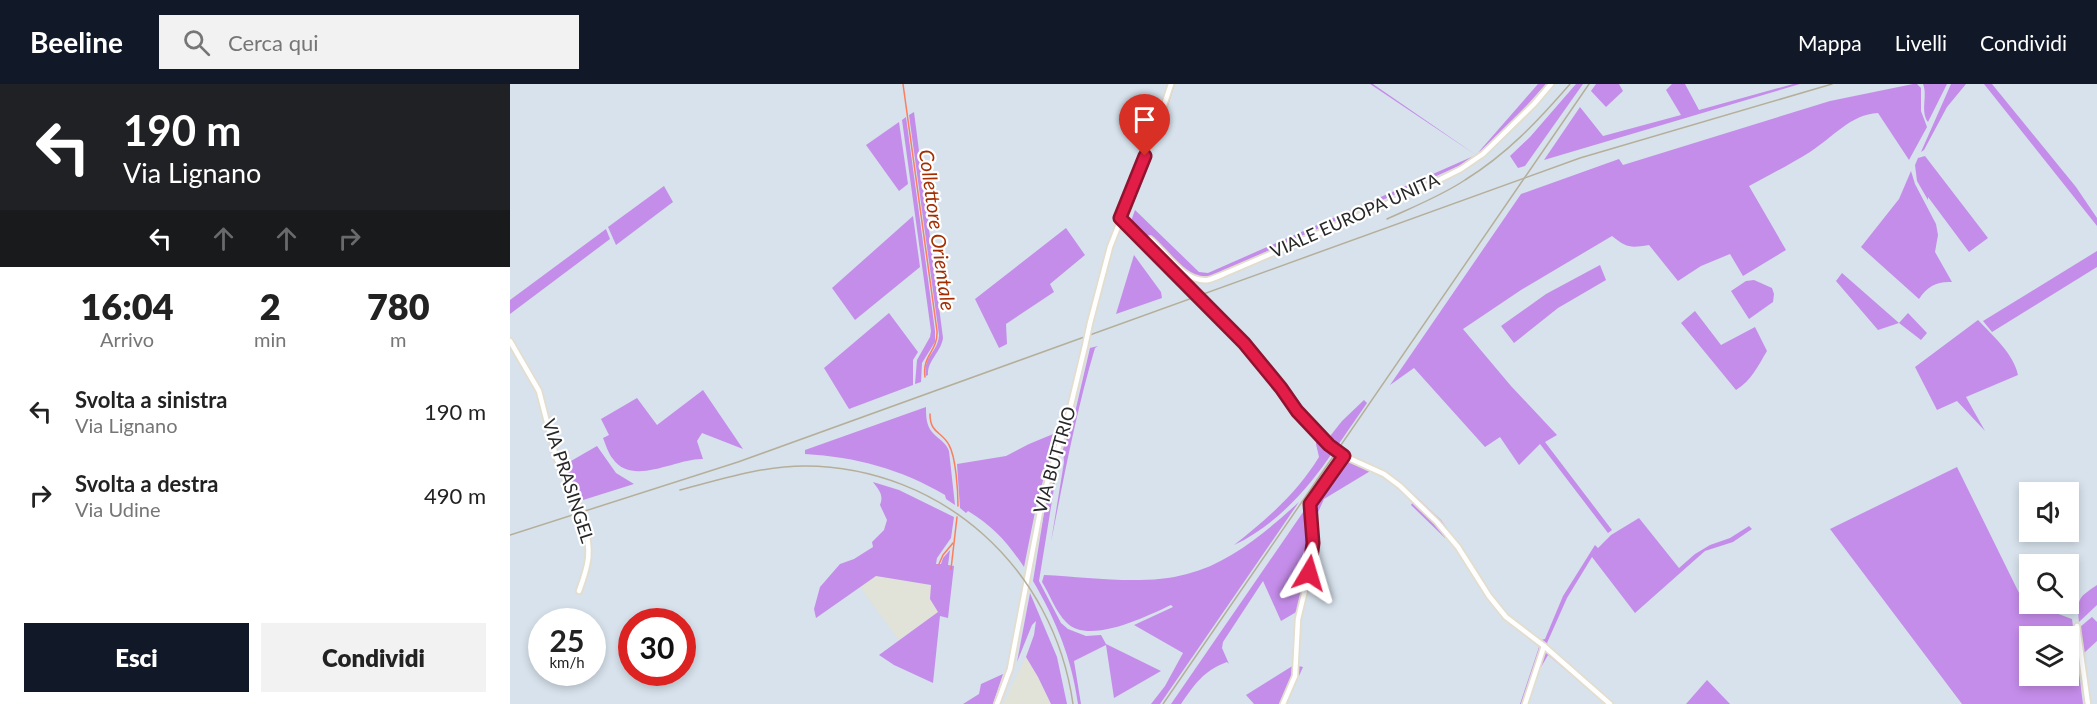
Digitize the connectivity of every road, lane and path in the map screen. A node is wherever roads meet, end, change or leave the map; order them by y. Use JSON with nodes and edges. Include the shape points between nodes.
{"nodes":[{"id":1,"x":1171,"y":84,"type":"edge"},
{"id":2,"x":1551,"y":84,"type":"edge"},
{"id":3,"x":1120,"y":218,"type":"junction"},
{"id":4,"x":1144,"y":241,"type":"junction"},
{"id":5,"x":510,"y":341,"type":"edge"},
{"id":6,"x":1344,"y":456,"type":"junction"},
{"id":7,"x":579,"y":591,"type":"dead end"},
{"id":8,"x":2079,"y":640,"type":"edge"},
{"id":9,"x":1544,"y":646,"type":"junction"},
{"id":10,"x":997,"y":704,"type":"edge"},
{"id":11,"x":1283,"y":704,"type":"edge"},
{"id":12,"x":1525,"y":704,"type":"edge"},
{"id":13,"x":1610,"y":704,"type":"edge"},
{"id":14,"x":2088,"y":704,"type":"edge"}],
"edges":[{"from":1,"to":3,"type":"street","name":"VIA BUTTRIO"},
{"from":2,"to":4,"type":"street","name":"VIALE EUROPA UNITA","via":[[1483,154],[1461,169],[1231,272],[1197,279],[1150,239]]},
{"from":3,"to":4,"type":"street"},
{"from":3,"to":10,"type":"street","name":"VIA BUTTRIO","bridge":true,"via":[[1043,496],[1007,680]]},
{"from":4,"to":6,"type":"street","bridge":true,"via":[[1244,343],[1291,404]]},
{"from":5,"to":7,"type":"street","name":"VIA PRASINGEL","bridge":true,"via":[[539,391],[556,457],[584,524],[590,559]]},
{"from":6,"to":9,"type":"street","via":[[1384,474],[1400,486],[1458,547],[1506,617]]},
{"from":6,"to":11,"type":"street","via":[[1310,504],[1313,557],[1298,619],[1295,676]]},
{"from":8,"to":14,"type":"street"},
{"from":9,"to":12,"type":"street"},
{"from":9,"to":13,"type":"street"}]}
